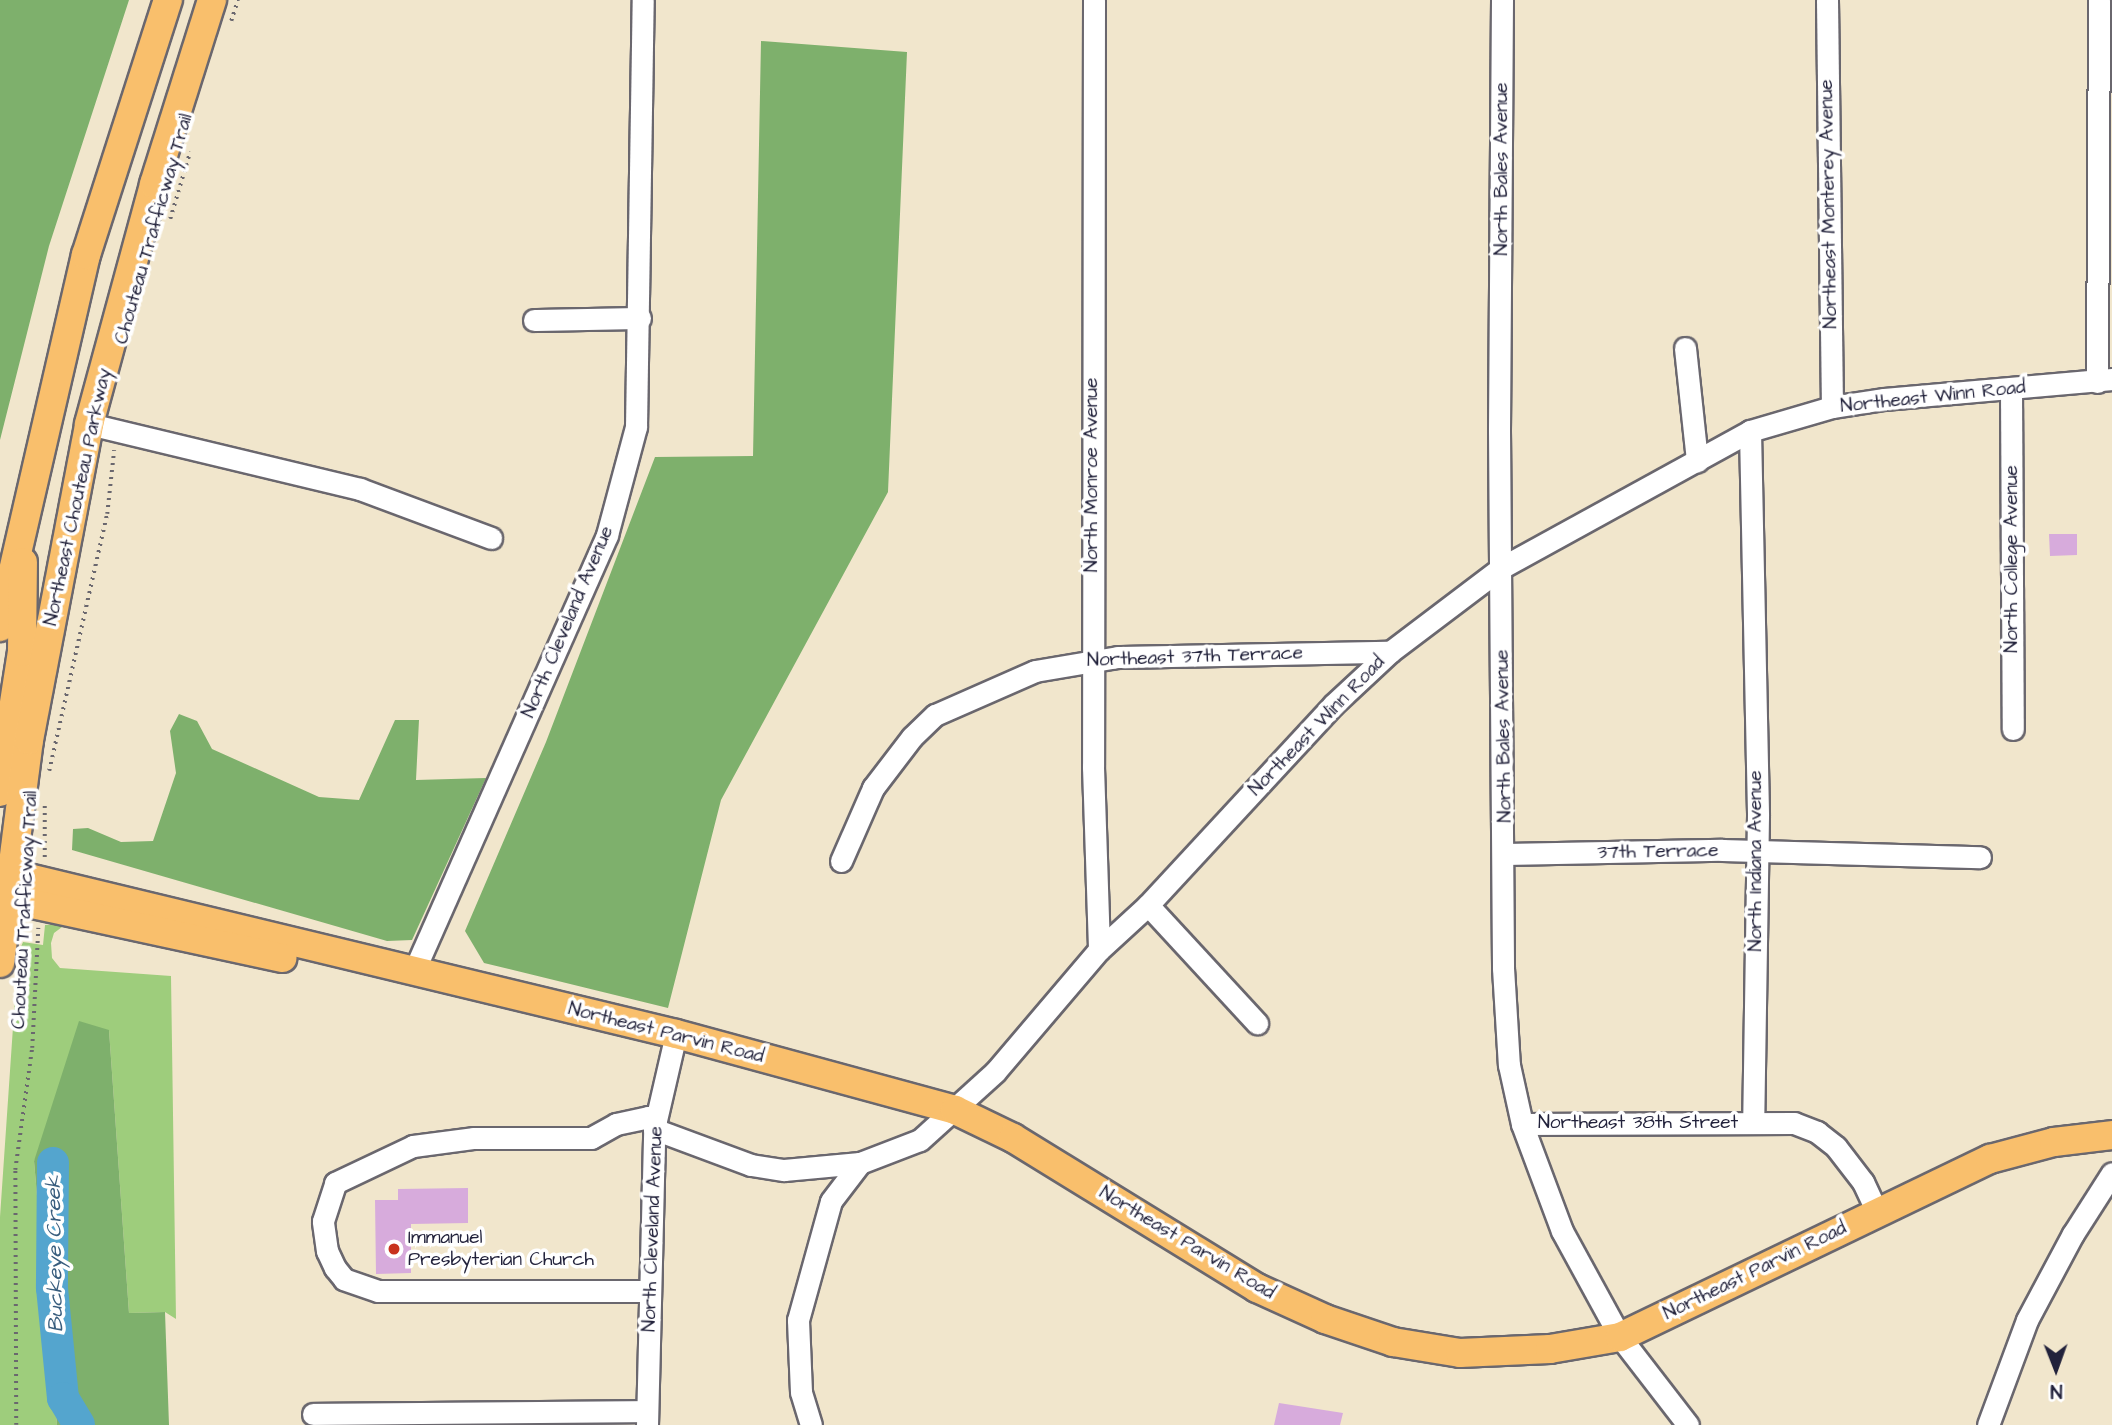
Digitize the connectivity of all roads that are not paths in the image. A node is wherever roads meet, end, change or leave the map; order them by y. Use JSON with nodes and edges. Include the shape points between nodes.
{"nodes":[{"id":1,"x":167,"y":0,"type":"edge"},
{"id":2,"x":212,"y":0,"type":"edge"},
{"id":3,"x":642,"y":0,"type":"edge"},
{"id":4,"x":1094,"y":0,"type":"edge"},
{"id":5,"x":1503,"y":0,"type":"edge"},
{"id":6,"x":1827,"y":0,"type":"edge"},
{"id":7,"x":2099,"y":0,"type":"edge"},
{"id":8,"x":640,"y":318,"type":"junction"},
{"id":9,"x":534,"y":320,"type":"dead end"},
{"id":10,"x":1685,"y":348,"type":"dead end"},
{"id":11,"x":2105,"y":381,"type":"edge"},
{"id":12,"x":2011,"y":389,"type":"junction"},
{"id":13,"x":1832,"y":407,"type":"junction"},
{"id":14,"x":103,"y":427,"type":"junction"},
{"id":15,"x":1750,"y":431,"type":"junction"},
{"id":16,"x":1697,"y":461,"type":"junction"},
{"id":17,"x":21,"y":524,"type":"junction"},
{"id":18,"x":491,"y":538,"type":"dead end"},
{"id":19,"x":1502,"y":568,"type":"junction"},
{"id":20,"x":0,"y":626,"type":"edge"},
{"id":21,"x":1390,"y":652,"type":"junction"},
{"id":22,"x":1092,"y":659,"type":"junction"},
{"id":23,"x":2013,"y":729,"type":"dead end"},
{"id":24,"x":0,"y":792,"type":"edge"},
{"id":25,"x":0,"y":838,"type":"edge"},
{"id":26,"x":1758,"y":851,"type":"junction"},
{"id":27,"x":1505,"y":854,"type":"junction"},
{"id":28,"x":1980,"y":857,"type":"dead end"},
{"id":29,"x":841,"y":861,"type":"dead end"},
{"id":30,"x":19,"y":890,"type":"edge"},
{"id":31,"x":1148,"y":905,"type":"junction"},
{"id":32,"x":1099,"y":950,"type":"junction"},
{"id":33,"x":0,"y":963,"type":"edge"},
{"id":34,"x":414,"y":971,"type":"junction"},
{"id":35,"x":1257,"y":1023,"type":"dead end"},
{"id":36,"x":676,"y":1034,"type":"junction"},
{"id":37,"x":955,"y":1110,"type":"junction"},
{"id":38,"x":1753,"y":1122,"type":"junction"},
{"id":39,"x":1522,"y":1124,"type":"junction"},
{"id":40,"x":655,"y":1125,"type":"junction"},
{"id":41,"x":2112,"y":1135,"type":"edge"},
{"id":42,"x":860,"y":1163,"type":"junction"},
{"id":43,"x":2112,"y":1173,"type":"edge"},
{"id":44,"x":1877,"y":1212,"type":"junction"},
{"id":45,"x":649,"y":1291,"type":"junction"},
{"id":46,"x":1620,"y":1337,"type":"junction"},
{"id":47,"x":313,"y":1414,"type":"dead end"},
{"id":48,"x":647,"y":1418,"type":"edge"},
{"id":49,"x":811,"y":1425,"type":"edge"},
{"id":50,"x":1688,"y":1425,"type":"edge"},
{"id":51,"x":1988,"y":1425,"type":"edge"}],
"edges":[{"from":1,"to":17,"type":"main road","via":[[86,255]]},
{"from":2,"to":14,"type":"main road","name":"Northeast Chouteau Parkway","via":[[154,184]]},
{"from":3,"to":8,"type":"street","name":"North Cleveland Avenue"},
{"from":4,"to":22,"type":"street","name":"North Monroe Avenue"},
{"from":5,"to":19,"type":"street","name":"North Bales Avenue"},
{"from":6,"to":13,"type":"street","name":"Northeast Monterey Avenue"},
{"from":7,"to":11,"type":"street"},
{"from":8,"to":9,"type":"street"},
{"from":8,"to":34,"type":"street","name":"North Cleveland Avenue","via":[[636,427],[607,535]]},
{"from":10,"to":16,"type":"street"},
{"from":11,"to":12,"type":"street","name":"Northeast Winn Road"},
{"from":12,"to":13,"type":"street","name":"Northeast Winn Road"},
{"from":12,"to":23,"type":"street","name":"North College Avenue"},
{"from":13,"to":15,"type":"street","name":"Northeast Winn Road"},
{"from":14,"to":18,"type":"street","via":[[360,489]]},
{"from":14,"to":30,"type":"main road","name":"Northeast Chouteau Parkway","via":[[29,740]]},
{"from":15,"to":16,"type":"street","name":"Northeast Winn Road"},
{"from":15,"to":26,"type":"street","name":"North Indiana Avenue"},
{"from":16,"to":19,"type":"street","name":"Northeast Winn Road"},
{"from":17,"to":20,"type":"main road"},
{"from":17,"to":24,"type":"main road","via":[[26,606]]},
{"from":19,"to":21,"type":"street","name":"Northeast Winn Road"},
{"from":19,"to":27,"type":"street","name":"North Bales Avenue"},
{"from":21,"to":22,"type":"street","name":"Northeast 37th Terrace"},
{"from":21,"to":31,"type":"street","name":"Northeast Winn Road","via":[[1333,705]]},
{"from":22,"to":29,"type":"street","name":"Northeast 37th Terrace","via":[[1035,671],[935,715],[873,788]]},
{"from":22,"to":32,"type":"street","name":"North Monroe Avenue"},
{"from":25,"to":30,"type":"main road"},
{"from":26,"to":27,"type":"street","name":"37th Terrace"},
{"from":26,"to":28,"type":"street","name":"37th Terrace"},
{"from":26,"to":38,"type":"street","name":"North Indiana Avenue"},
{"from":27,"to":39,"type":"street","name":"North Bales Avenue","via":[[1505,1020]]},
{"from":30,"to":33,"type":"main road","name":"Northeast Chouteau Parkway"},
{"from":30,"to":34,"type":"main road","name":"Northeast Parvin Road"},
{"from":31,"to":32,"type":"street","name":"Northeast Winn Road"},
{"from":31,"to":35,"type":"street"},
{"from":32,"to":37,"type":"street","name":"Northeast Winn Road","via":[[995,1072]]},
{"from":34,"to":36,"type":"main road","name":"Northeast Parvin Road"},
{"from":36,"to":37,"type":"main road","name":"Northeast Parvin Road"},
{"from":36,"to":40,"type":"street","name":"North Cleveland Avenue"},
{"from":37,"to":42,"type":"street","name":"Northeast Winn Road","via":[[920,1140]]},
{"from":37,"to":46,"type":"main road","name":"Northeast Parvin Road","via":[[1013,1138],[1257,1288],[1325,1319],[1393,1342],[1460,1353],[1550,1349]]},
{"from":38,"to":39,"type":"street","name":"Northeast 38th Street"},
{"from":38,"to":44,"type":"street","via":[[1794,1123],[1828,1139],[1851,1163]]},
{"from":39,"to":46,"type":"street","name":"North Bales Avenue","via":[[1562,1231]]},
{"from":40,"to":42,"type":"street","name":"Northeast Winn Road","via":[[751,1165],[784,1170]]},
{"from":40,"to":45,"type":"street","name":"North Cleveland Avenue"},
{"from":40,"to":45,"type":"street","via":[[648,1117],[616,1124],[591,1138],[474,1138],[413,1146],[335,1183],[323,1221],[335,1268],[344,1279],[378,1291]]},
{"from":41,"to":44,"type":"main road","name":"Northeast Parvin Road","via":[[2054,1142],[1990,1159]]},
{"from":42,"to":49,"type":"street","via":[[843,1180],[826,1212],[798,1320],[801,1392]]},
{"from":43,"to":51,"type":"street","via":[[2027,1320]]},
{"from":44,"to":46,"type":"main road","name":"Northeast Parvin Road"},
{"from":45,"to":48,"type":"street","name":"North Cleveland Avenue"},
{"from":46,"to":50,"type":"street","name":"North Bales Avenue"},
{"from":47,"to":48,"type":"street"}]}
